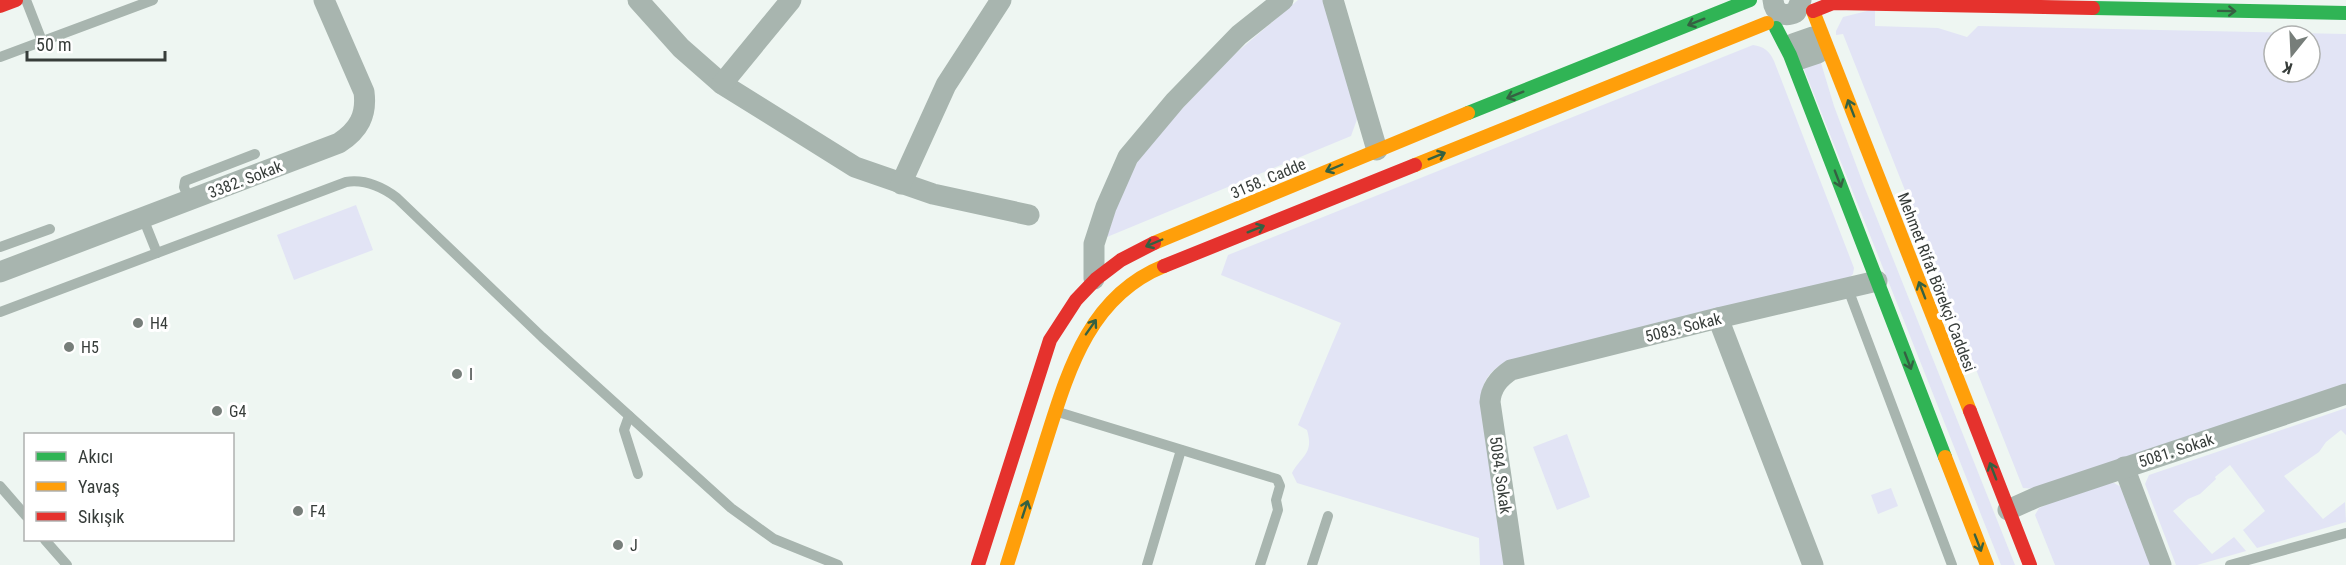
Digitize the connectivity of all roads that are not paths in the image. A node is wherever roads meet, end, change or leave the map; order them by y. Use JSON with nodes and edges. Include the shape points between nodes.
{"nodes":[{"id":1,"x":16,"y":0,"type":"edge"},
{"id":2,"x":26,"y":0,"type":"edge"},
{"id":3,"x":153,"y":0,"type":"edge"},
{"id":4,"x":324,"y":0,"type":"edge"},
{"id":5,"x":638,"y":0,"type":"edge"},
{"id":6,"x":791,"y":0,"type":"edge"},
{"id":7,"x":1001,"y":0,"type":"edge"},
{"id":8,"x":1283,"y":0,"type":"edge"},
{"id":9,"x":1333,"y":0,"type":"edge"},
{"id":10,"x":1773,"y":0,"type":"edge"},
{"id":11,"x":1810,"y":4,"type":"edge"},
{"id":12,"x":0,"y":6,"type":"edge"},
{"id":13,"x":2257,"y":6,"type":"edge"},
{"id":14,"x":2346,"y":13,"type":"edge"},
{"id":15,"x":1761,"y":14,"type":"edge"},
{"id":16,"x":42,"y":41,"type":"junction"},
{"id":17,"x":0,"y":57,"type":"edge"},
{"id":18,"x":722,"y":84,"type":"junction"},
{"id":19,"x":1377,"y":150,"type":"junction"},
{"id":20,"x":255,"y":154,"type":"dead end"},
{"id":21,"x":901,"y":184,"type":"junction"},
{"id":22,"x":189,"y":200,"type":"junction"},
{"id":23,"x":1029,"y":215,"type":"dead end"},
{"id":24,"x":143,"y":218,"type":"junction"},
{"id":25,"x":50,"y":229,"type":"dead end"},
{"id":26,"x":0,"y":247,"type":"edge"},
{"id":27,"x":157,"y":253,"type":"junction"},
{"id":28,"x":0,"y":272,"type":"edge"},
{"id":29,"x":1094,"y":279,"type":"junction"},
{"id":30,"x":1877,"y":281,"type":"junction"},
{"id":31,"x":1848,"y":289,"type":"junction"},
{"id":32,"x":0,"y":312,"type":"edge"},
{"id":33,"x":1718,"y":318,"type":"junction"},
{"id":34,"x":1495,"y":385,"type":"joint"},
{"id":35,"x":2346,"y":394,"type":"edge"},
{"id":36,"x":1028,"y":402,"type":"junction"},
{"id":37,"x":1057,"y":412,"type":"junction"},
{"id":38,"x":629,"y":416,"type":"junction"},
{"id":39,"x":1181,"y":450,"type":"junction"},
{"id":40,"x":2124,"y":467,"type":"junction"},
{"id":41,"x":638,"y":474,"type":"dead end"},
{"id":42,"x":0,"y":486,"type":"edge"},
{"id":43,"x":2008,"y":510,"type":"junction"},
{"id":44,"x":24,"y":514,"type":"edge"},
{"id":45,"x":1328,"y":516,"type":"dead end"},
{"id":46,"x":2346,"y":533,"type":"edge"},
{"id":47,"x":46,"y":541,"type":"edge"},
{"id":48,"x":67,"y":565,"type":"edge"},
{"id":49,"x":838,"y":565,"type":"edge"},
{"id":50,"x":978,"y":565,"type":"edge"},
{"id":51,"x":1007,"y":565,"type":"edge"},
{"id":52,"x":1147,"y":565,"type":"edge"},
{"id":53,"x":1260,"y":565,"type":"edge"},
{"id":54,"x":1311,"y":565,"type":"edge"},
{"id":55,"x":1514,"y":565,"type":"edge"},
{"id":56,"x":1814,"y":565,"type":"edge"},
{"id":57,"x":1952,"y":565,"type":"edge"},
{"id":58,"x":1987,"y":565,"type":"edge"},
{"id":59,"x":2030,"y":565,"type":"edge"},
{"id":60,"x":2162,"y":565,"type":"edge"},
{"id":61,"x":2230,"y":565,"type":"edge"}],
"edges":[{"from":1,"to":12,"type":"street"},
{"from":2,"to":16,"type":"lane"},
{"from":3,"to":16,"type":"lane"},
{"from":4,"to":22,"type":"street","name":"3382. Sokak","via":[[364,92],[363,117],[357,129],[339,143]]},
{"from":5,"to":18,"type":"street","via":[[681,48]]},
{"from":6,"to":18,"type":"street"},
{"from":7,"to":21,"type":"street","via":[[946,85]]},
{"from":8,"to":29,"type":"street","via":[[1239,35],[1128,157],[1094,244]]},
{"from":9,"to":19,"type":"street"},
{"from":10,"to":11,"type":"street","via":[[1782,15]]},
{"from":11,"to":13,"type":"street","one_way":true},
{"from":11,"to":15,"type":"street","via":[[1799,27]]},
{"from":43,"to":11,"type":"street","name":"Mehmet Rifat Börekçi Caddesi","one_way":true},
{"from":13,"to":14,"type":"street"},
{"from":15,"to":19,"type":"street","name":"3158. Cadde","one_way":true},
{"from":15,"to":30,"type":"street","one_way":true,"via":[[1787,48]]},
{"from":37,"to":15,"type":"street","one_way":true,"via":[[1068,372],[1094,321],[1135,282],[1154,270]]},
{"from":16,"to":17,"type":"lane"},
{"from":18,"to":21,"type":"street","via":[[855,167]]},
{"from":19,"to":29,"type":"street","name":"3158. Cadde","one_way":true,"via":[[1135,251]]},
{"from":20,"to":22,"type":"lane","via":[[185,181]]},
{"from":21,"to":23,"type":"street"},
{"from":22,"to":24,"type":"street","name":"3382. Sokak"},
{"from":24,"to":27,"type":"lane"},
{"from":24,"to":28,"type":"street","name":"3382. Sokak"},
{"from":25,"to":26,"type":"lane"},
{"from":27,"to":32,"type":"lane"},
{"from":27,"to":38,"type":"lane","via":[[346,182],[378,186],[397,198]]},
{"from":29,"to":36,"type":"street","name":"3158. Cadde","via":[[1055,330]]},
{"from":30,"to":31,"type":"street","name":"5083. Sokak"},
{"from":30,"to":58,"type":"street","one_way":true},
{"from":31,"to":33,"type":"street","name":"5083. Sokak"},
{"from":31,"to":57,"type":"lane"},
{"from":33,"to":34,"type":"street","name":"5083. Sokak","via":[[1511,370]]},
{"from":33,"to":56,"type":"street"},
{"from":34,"to":55,"type":"street","name":"5084. Sokak","via":[[1490,402]]},
{"from":35,"to":40,"type":"street","name":"5081. Sokak"},
{"from":36,"to":37,"type":"street"},
{"from":36,"to":50,"type":"street","name":"3158. Cadde"},
{"from":37,"to":39,"type":"lane"},
{"from":51,"to":37,"type":"street","one_way":true},
{"from":38,"to":41,"type":"lane","via":[[624,430]]},
{"from":38,"to":49,"type":"lane","via":[[751,524]]},
{"from":39,"to":52,"type":"lane"},
{"from":39,"to":53,"type":"lane","via":[[1280,483],[1278,510]]},
{"from":40,"to":43,"type":"street","name":"5081. Sokak"},
{"from":40,"to":60,"type":"street"},
{"from":42,"to":44,"type":"lane"},
{"from":43,"to":59,"type":"street","name":"Mehmet Rifat Börekçi Caddesi"},
{"from":45,"to":54,"type":"lane"},
{"from":46,"to":61,"type":"lane"},
{"from":47,"to":48,"type":"lane"}]}
